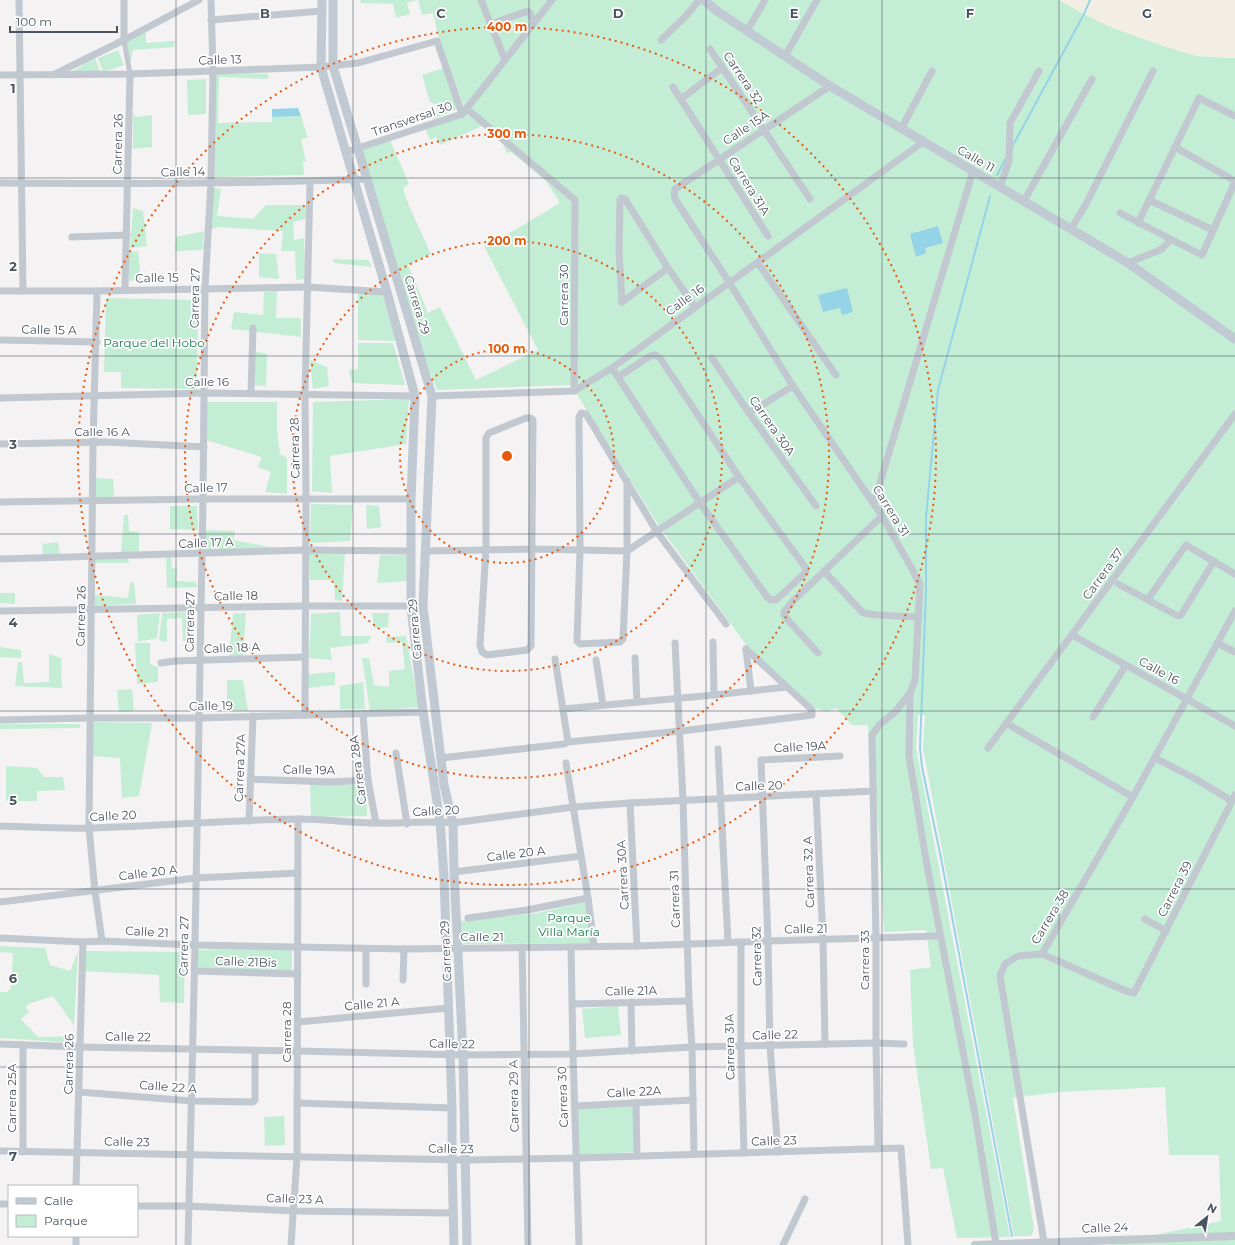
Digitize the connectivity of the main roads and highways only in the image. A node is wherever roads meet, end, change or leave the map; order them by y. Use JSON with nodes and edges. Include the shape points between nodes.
{"nodes":[{"id":1,"x":322,"y":0,"type":"edge"},
{"id":2,"x":333,"y":0,"type":"edge"},
{"id":3,"x":704,"y":0,"type":"edge"},
{"id":4,"x":1235,"y":340,"type":"edge"},
{"id":5,"x":454,"y":1245,"type":"edge"},
{"id":6,"x":467,"y":1245,"type":"edge"}],
"edges":[{"from":1,"to":5,"type":"main road","name":"Carrera 29","via":[[321,67],[415,396],[411,607],[423,712],[440,821],[452,1108]]},
{"from":2,"to":6,"type":"main road","name":"Carrera 29","via":[[334,66],[432,396],[423,606],[444,785],[453,823],[463,1055]]},
{"from":3,"to":4,"type":"main road","name":"Calle 11","via":[[830,86],[1128,263]]}]}
